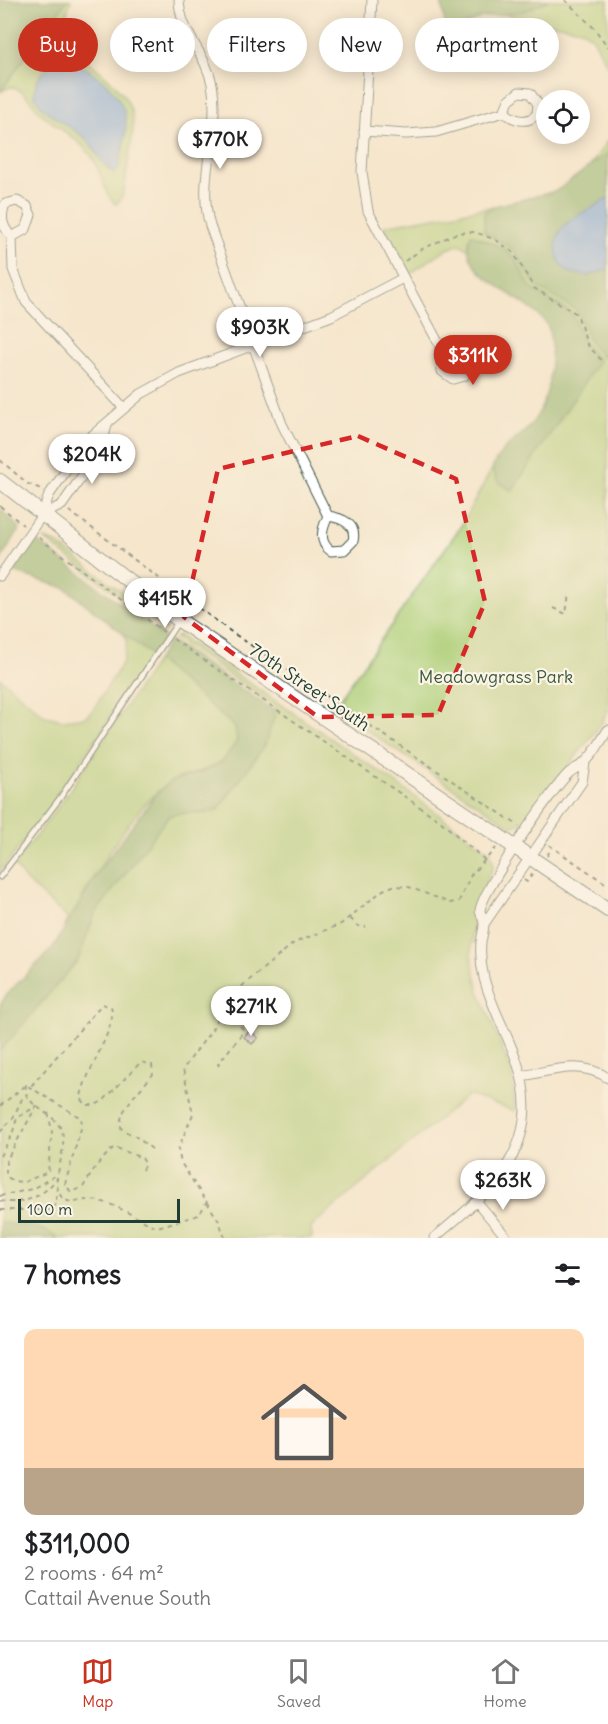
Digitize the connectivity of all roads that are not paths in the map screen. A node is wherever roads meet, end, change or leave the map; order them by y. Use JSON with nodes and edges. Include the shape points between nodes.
{"nodes":[{"id":1,"x":178,"y":0,"type":"edge"},
{"id":2,"x":372,"y":0,"type":"edge"},
{"id":3,"x":504,"y":112,"type":"dead end"},
{"id":4,"x":364,"y":131,"type":"junction"},
{"id":5,"x":12,"y":237,"type":"dead end"},
{"id":6,"x":403,"y":278,"type":"junction"},
{"id":7,"x":440,"y":345,"type":"dead end"},
{"id":8,"x":254,"y":346,"type":"junction"},
{"id":9,"x":124,"y":408,"type":"junction"},
{"id":10,"x":107,"y":425,"type":"junction"},
{"id":11,"x":0,"y":481,"type":"edge"},
{"id":12,"x":42,"y":515,"type":"junction"},
{"id":13,"x":328,"y":516,"type":"dead end"},
{"id":14,"x":0,"y":576,"type":"edge"},
{"id":15,"x":179,"y":620,"type":"junction"},
{"id":16,"x":608,"y":730,"type":"edge"},
{"id":17,"x":585,"y":763,"type":"junction"},
{"id":18,"x":515,"y":848,"type":"junction"},
{"id":19,"x":530,"y":857,"type":"junction"},
{"id":20,"x":0,"y":877,"type":"edge"},
{"id":21,"x":608,"y":910,"type":"edge"},
{"id":22,"x":484,"y":924,"type":"junction"},
{"id":23,"x":521,"y":1076,"type":"junction"},
{"id":24,"x":608,"y":1078,"type":"edge"},
{"id":25,"x":477,"y":1203,"type":"junction"},
{"id":26,"x":434,"y":1238,"type":"edge"},
{"id":27,"x":507,"y":1238,"type":"edge"}],
"edges":[{"from":1,"to":8,"type":"street","via":[[183,25],[212,84],[206,209]]},
{"from":2,"to":4,"type":"street"},
{"from":3,"to":4,"type":"street","via":[[436,132]]},
{"from":4,"to":6,"type":"street","via":[[365,203]]},
{"from":5,"to":9,"type":"street","via":[[13,269],[26,302]]},
{"from":6,"to":7,"type":"street"},
{"from":6,"to":8,"type":"street","via":[[331,316]]},
{"from":8,"to":9,"type":"street","via":[[172,376]]},
{"from":8,"to":13,"type":"street","via":[[288,439]]},
{"from":9,"to":10,"type":"street"},
{"from":10,"to":12,"type":"street","via":[[88,440],[49,495]]},
{"from":10,"to":12,"type":"street","via":[[100,449],[62,506]]},
{"from":11,"to":12,"type":"main road","name":"70th Street South"},
{"from":12,"to":14,"type":"street"},
{"from":12,"to":15,"type":"main road","name":"70th Street South"},
{"from":15,"to":18,"type":"main road","name":"70th Street South"},
{"from":15,"to":20,"type":"lane","via":[[60,798]]},
{"from":16,"to":17,"type":"street"},
{"from":17,"to":18,"type":"street","via":[[568,773]]},
{"from":17,"to":19,"type":"street","via":[[582,782]]},
{"from":18,"to":19,"type":"main road","name":"70th Street South"},
{"from":18,"to":22,"type":"street","via":[[485,896],[480,910]]},
{"from":19,"to":21,"type":"main road","name":"70th Street South"},
{"from":19,"to":22,"type":"street"},
{"from":22,"to":23,"type":"street","via":[[484,976]]},
{"from":23,"to":24,"type":"street","via":[[577,1066],[594,1069]]},
{"from":23,"to":25,"type":"street","via":[[524,1111],[516,1147],[501,1176]]},
{"from":25,"to":26,"type":"street"},
{"from":25,"to":27,"type":"street"}]}
